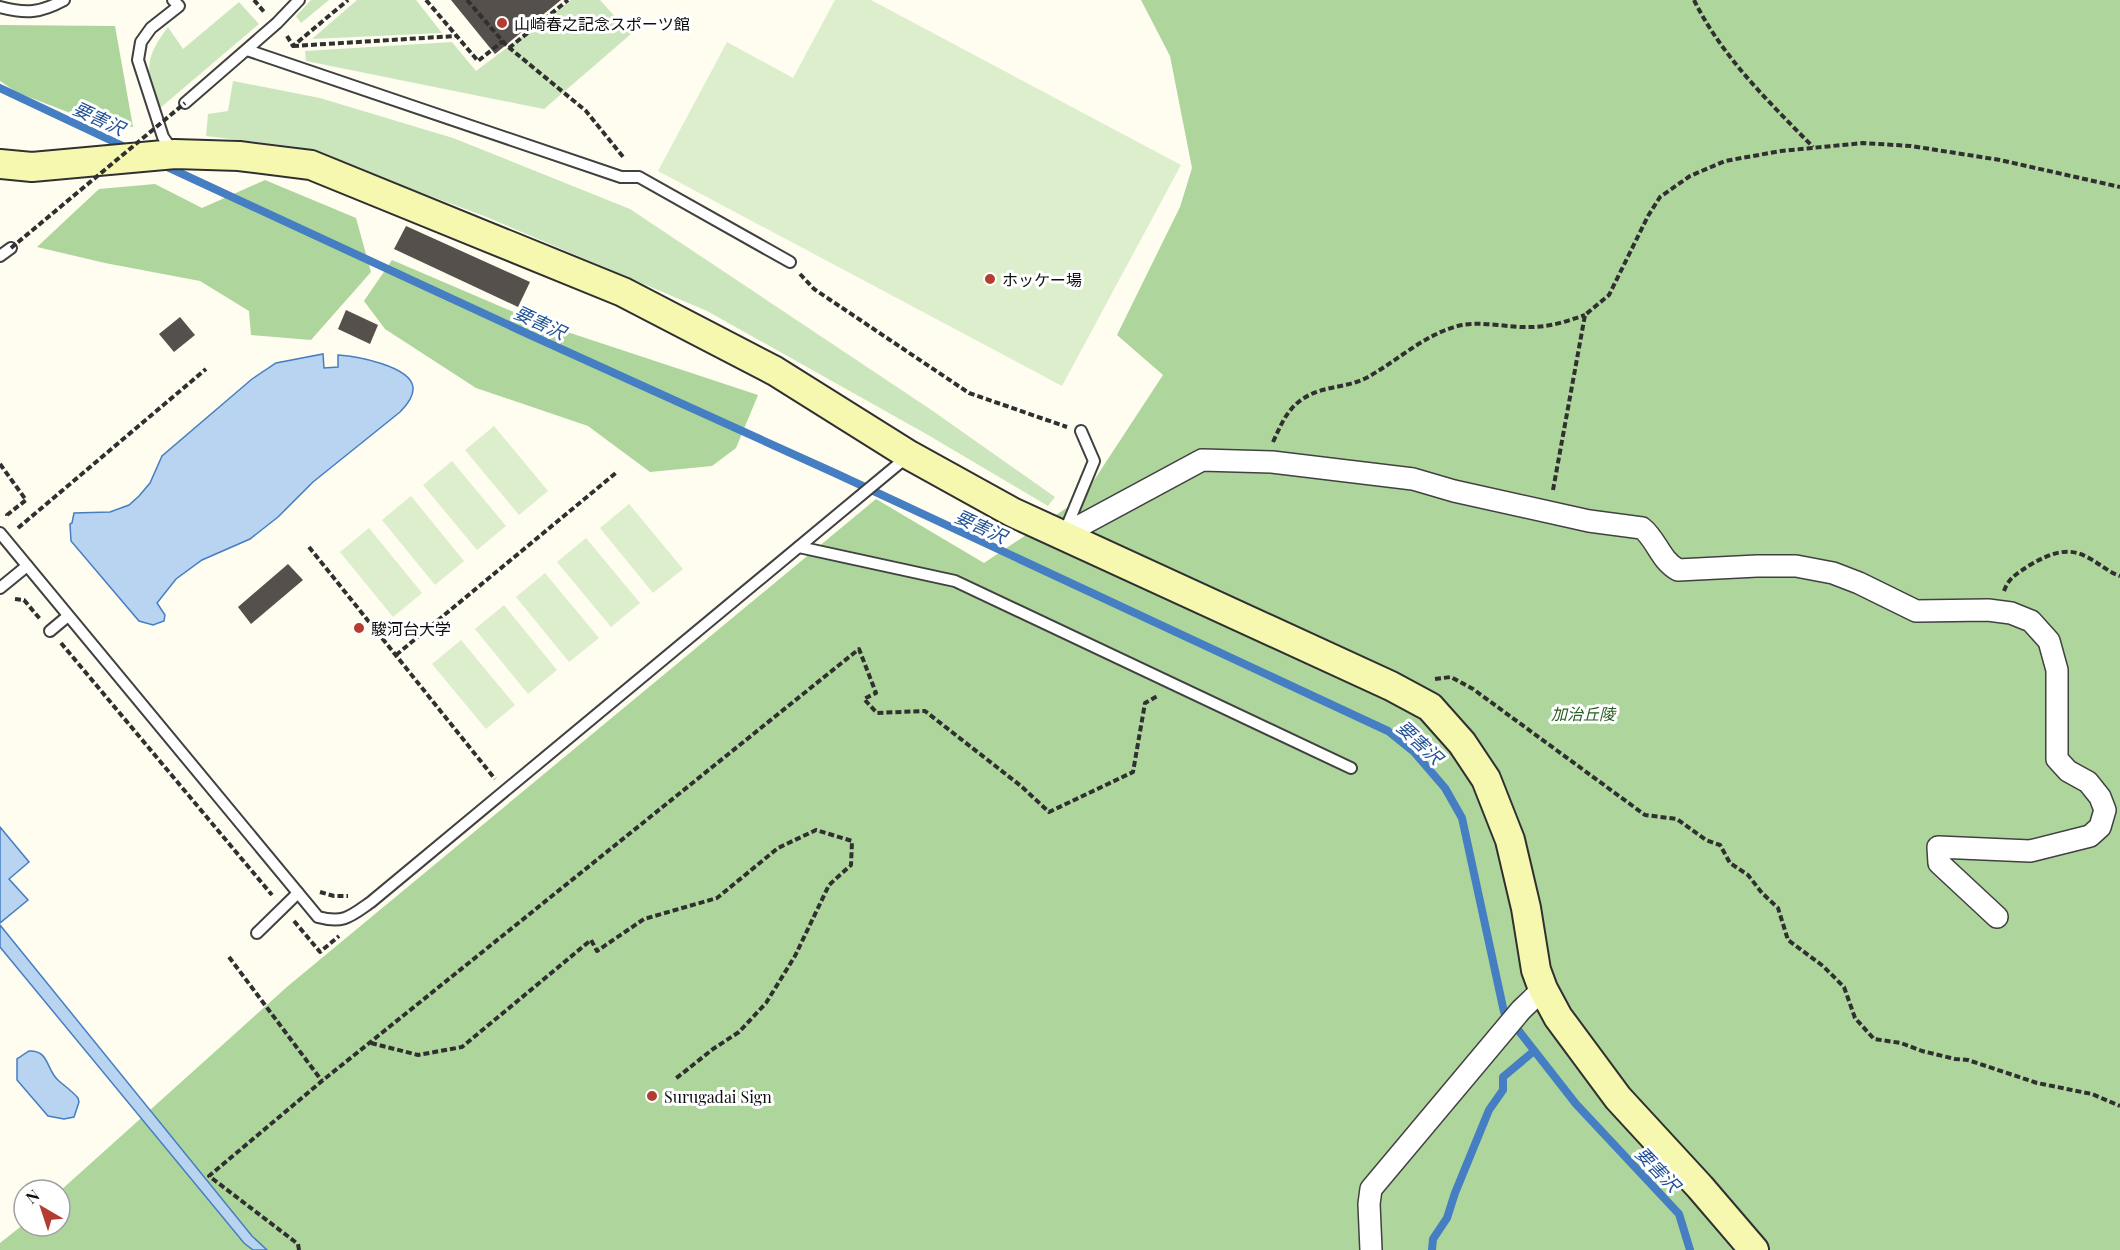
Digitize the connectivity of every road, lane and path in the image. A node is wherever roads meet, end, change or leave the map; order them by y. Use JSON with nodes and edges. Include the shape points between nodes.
{"nodes":[{"id":1,"x":64,"y":0,"type":"edge"},
{"id":2,"x":173,"y":0,"type":"edge"},
{"id":3,"x":254,"y":0,"type":"edge"},
{"id":4,"x":299,"y":0,"type":"edge"},
{"id":5,"x":348,"y":0,"type":"edge"},
{"id":6,"x":426,"y":0,"type":"edge"},
{"id":7,"x":467,"y":0,"type":"edge"},
{"id":8,"x":568,"y":0,"type":"edge"},
{"id":9,"x":1694,"y":0,"type":"edge"},
{"id":10,"x":0,"y":7,"type":"edge"},
{"id":11,"x":264,"y":12,"type":"dead end"},
{"id":12,"x":278,"y":23,"type":"junction"},
{"id":13,"x":456,"y":36,"type":"junction"},
{"id":14,"x":502,"y":41,"type":"junction"},
{"id":15,"x":293,"y":46,"type":"junction"},
{"id":16,"x":509,"y":48,"type":"junction"},
{"id":17,"x":247,"y":50,"type":"junction"},
{"id":18,"x":185,"y":103,"type":"joint"},
{"id":19,"x":1814,"y":148,"type":"junction"},
{"id":20,"x":174,"y":154,"type":"junction"},
{"id":21,"x":0,"y":164,"type":"edge"},
{"id":22,"x":639,"y":177,"type":"junction"},
{"id":23,"x":2120,"y":187,"type":"edge"},
{"id":24,"x":11,"y":248,"type":"joint"},
{"id":25,"x":0,"y":256,"type":"edge"},
{"id":26,"x":790,"y":262,"type":"joint"},
{"id":27,"x":1585,"y":315,"type":"junction"},
{"id":28,"x":206,"y":369,"type":"dead end"},
{"id":29,"x":1081,"y":431,"type":"joint"},
{"id":30,"x":909,"y":455,"type":"junction"},
{"id":31,"x":1265,"y":462,"type":"junction"},
{"id":32,"x":0,"y":464,"type":"edge"},
{"id":33,"x":617,"y":472,"type":"dead end"},
{"id":34,"x":1549,"y":512,"type":"junction"},
{"id":35,"x":0,"y":533,"type":"edge"},
{"id":36,"x":1063,"y":535,"type":"junction"},
{"id":37,"x":309,"y":547,"type":"dead end"},
{"id":38,"x":799,"y":547,"type":"junction"},
{"id":39,"x":27,"y":567,"type":"junction"},
{"id":40,"x":2120,"y":576,"type":"edge"},
{"id":41,"x":0,"y":588,"type":"edge"},
{"id":42,"x":7,"y":605,"type":"dead end"},
{"id":43,"x":1996,"y":611,"type":"junction"},
{"id":44,"x":68,"y":616,"type":"junction"},
{"id":45,"x":50,"y":631,"type":"junction"},
{"id":46,"x":396,"y":655,"type":"junction"},
{"id":47,"x":1175,"y":685,"type":"junction"},
{"id":48,"x":1430,"y":707,"type":"junction"},
{"id":49,"x":1351,"y":768,"type":"dead end"},
{"id":50,"x":487,"y":787,"type":"dead end"},
{"id":51,"x":316,"y":891,"type":"dead end"},
{"id":52,"x":298,"y":893,"type":"junction"},
{"id":53,"x":355,"y":895,"type":"dead end"},
{"id":54,"x":283,"y":908,"type":"junction"},
{"id":55,"x":1997,"y":917,"type":"dead end"},
{"id":56,"x":257,"y":933,"type":"dead end"},
{"id":57,"x":320,"y":952,"type":"dead end"},
{"id":58,"x":229,"y":957,"type":"dead end"},
{"id":59,"x":1543,"y":989,"type":"junction"},
{"id":60,"x":370,"y":1043,"type":"junction"},
{"id":61,"x":674,"y":1080,"type":"dead end"},
{"id":62,"x":322,"y":1081,"type":"junction"},
{"id":63,"x":2120,"y":1106,"type":"edge"},
{"id":64,"x":299,"y":1250,"type":"edge"},
{"id":65,"x":1371,"y":1250,"type":"edge"},
{"id":66,"x":1754,"y":1250,"type":"edge"}],
"edges":[{"from":1,"to":10,"type":"lane","via":[[21,13]]},
{"from":2,"to":20,"type":"lane","via":[[179,6],[151,28],[141,42],[138,60],[163,136]]},
{"from":3,"to":11,"type":"path"},
{"from":4,"to":12,"type":"lane"},
{"from":5,"to":15,"type":"path"},
{"from":6,"to":13,"type":"path"},
{"from":7,"to":14,"type":"path"},
{"from":8,"to":16,"type":"path"},
{"from":9,"to":19,"type":"path","via":[[1732,60]]},
{"from":12,"to":15,"type":"path"},
{"from":12,"to":17,"type":"lane"},
{"from":13,"to":14,"type":"path","via":[[478,61]]},
{"from":13,"to":15,"type":"path"},
{"from":14,"to":16,"type":"path"},
{"from":16,"to":22,"type":"path","via":[[586,111]]},
{"from":17,"to":18,"type":"lane"},
{"from":17,"to":22,"type":"lane","via":[[621,177]]},
{"from":18,"to":24,"type":"path","bridge":true},
{"from":19,"to":23,"type":"path","via":[[1863,143],[1911,147],[2000,160]]},
{"from":19,"to":27,"type":"path","via":[[1725,161],[1690,176],[1660,197],[1609,295]]},
{"from":20,"to":21,"type":"street","via":[[32,167]]},
{"from":20,"to":30,"type":"street","via":[[239,156],[311,165],[623,292],[775,371]]},
{"from":22,"to":26,"type":"lane"},
{"from":24,"to":25,"type":"lane"},
{"from":26,"to":29,"type":"path","via":[[814,289],[969,393]]},
{"from":27,"to":31,"type":"path","via":[[1532,327],[1465,325],[1446,330],[1364,379],[1314,391],[1298,402],[1284,417]]},
{"from":27,"to":34,"type":"path"},
{"from":28,"to":32,"type":"path","via":[[15,531],[7,516],[26,500]]},
{"from":29,"to":36,"type":"lane","via":[[1094,461]]},
{"from":30,"to":36,"type":"street","via":[[1012,512]]},
{"from":30,"to":38,"type":"lane"},
{"from":31,"to":34,"type":"street","via":[[1413,479]]},
{"from":31,"to":36,"type":"street","via":[[1202,460]]},
{"from":33,"to":46,"type":"path"},
{"from":34,"to":43,"type":"street","via":[[1642,528],[1670,566],[1678,570],[1796,566],[1833,573],[1916,611]]},
{"from":35,"to":39,"type":"lane"},
{"from":36,"to":48,"type":"street"},
{"from":37,"to":46,"type":"path"},
{"from":38,"to":47,"type":"lane","via":[[955,581]]},
{"from":38,"to":52,"type":"lane","via":[[363,908],[346,919],[332,921],[318,917]]},
{"from":39,"to":41,"type":"lane"},
{"from":39,"to":44,"type":"lane"},
{"from":40,"to":43,"type":"path","via":[[2085,556],[2062,550],[2011,577]]},
{"from":42,"to":45,"type":"path","via":[[15,599],[24,600]]},
{"from":43,"to":55,"type":"street","via":[[2031,621],[2049,641],[2057,670],[2057,759],[2068,771],[2088,782],[2105,810],[2100,827],[2090,836],[2030,851],[1938,848],[1939,863]]},
{"from":44,"to":45,"type":"lane"},
{"from":44,"to":52,"type":"lane"},
{"from":45,"to":54,"type":"path"},
{"from":46,"to":50,"type":"path","via":[[496,779]]},
{"from":47,"to":49,"type":"lane"},
{"from":47,"to":60,"type":"path","via":[[1145,703],[1133,772],[1049,812],[925,711],[877,713],[864,699],[876,693],[859,649]]},
{"from":48,"to":59,"type":"street","via":[[1462,743],[1486,779],[1510,840]]},
{"from":48,"to":63,"type":"path","via":[[1434,679],[1451,677],[1645,815],[1677,819],[1720,845],[1730,863],[1748,874],[1778,908],[1788,940],[1844,987],[1855,1018],[1874,1039],[1968,1060],[2037,1083],[2092,1094]]},
{"from":51,"to":53,"type":"path","via":[[334,896]]},
{"from":52,"to":54,"type":"lane"},
{"from":54,"to":56,"type":"lane"},
{"from":54,"to":57,"type":"path"},
{"from":58,"to":62,"type":"path"},
{"from":59,"to":65,"type":"street","via":[[1500,1034],[1371,1189]]},
{"from":59,"to":66,"type":"street","via":[[1558,1017],[1617,1098]]},
{"from":60,"to":61,"type":"path","via":[[418,1055],[462,1047],[591,940],[597,951],[644,919],[717,898],[778,848],[816,830],[852,842],[851,865],[829,885],[795,956],[766,1003],[739,1032]]},
{"from":60,"to":62,"type":"path"},
{"from":62,"to":64,"type":"path","via":[[209,1176],[298,1244]]}]}
